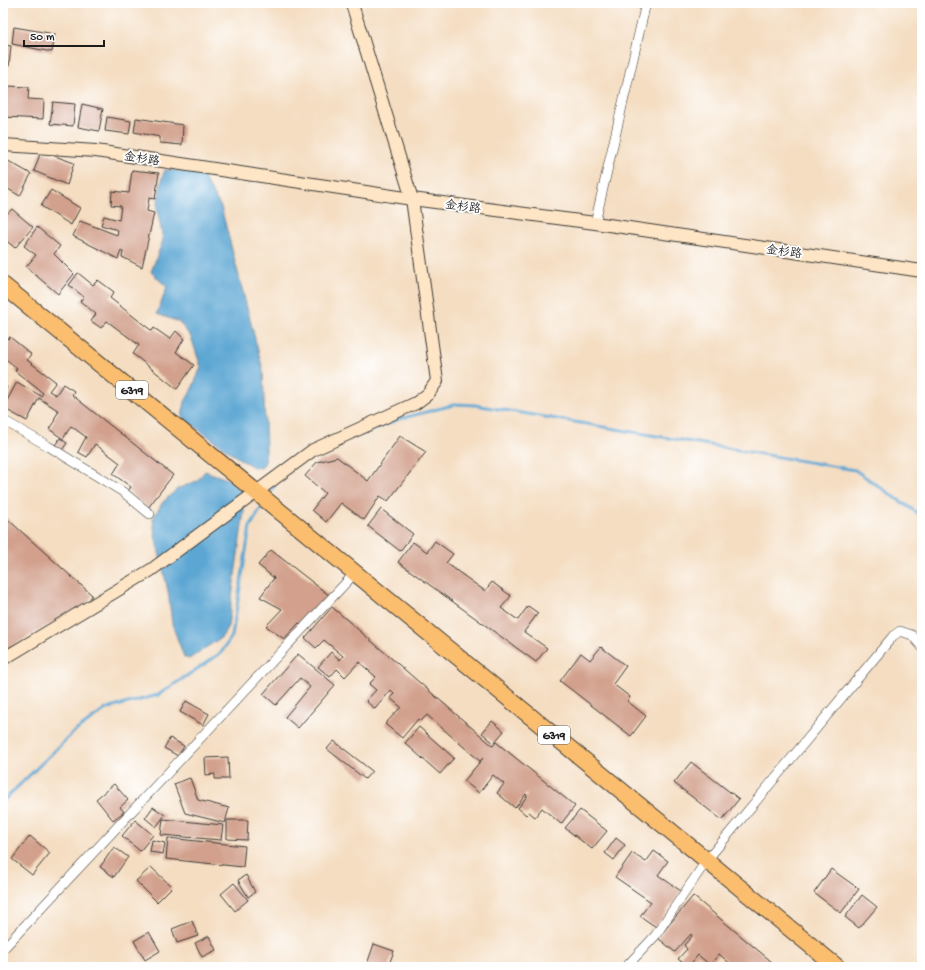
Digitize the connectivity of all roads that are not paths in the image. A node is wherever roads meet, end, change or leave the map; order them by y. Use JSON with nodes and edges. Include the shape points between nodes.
{"nodes":[{"id":1,"x":351,"y":3,"type":"edge"},
{"id":2,"x":646,"y":3,"type":"edge"},
{"id":3,"x":3,"y":146,"type":"edge"},
{"id":4,"x":412,"y":199,"type":"junction"},
{"id":5,"x":595,"y":223,"type":"junction"},
{"id":6,"x":922,"y":271,"type":"edge"},
{"id":7,"x":3,"y":285,"type":"edge"},
{"id":8,"x":3,"y":420,"type":"edge"},
{"id":9,"x":263,"y":497,"type":"junction"},
{"id":10,"x":150,"y":514,"type":"dead end"},
{"id":11,"x":355,"y":573,"type":"junction"},
{"id":12,"x":922,"y":647,"type":"edge"},
{"id":13,"x":3,"y":659,"type":"edge"},
{"id":14,"x":707,"y":860,"type":"junction"},
{"id":15,"x":3,"y":949,"type":"edge"},
{"id":16,"x":626,"y":967,"type":"edge"},
{"id":17,"x":838,"y":967,"type":"edge"}],
"edges":[{"from":1,"to":4,"type":"street"},
{"from":2,"to":5,"type":"street"},
{"from":3,"to":4,"type":"street","name":"金杉路","via":[[96,151]]},
{"from":4,"to":5,"type":"street","name":"金杉路"},
{"from":4,"to":9,"type":"street","via":[[436,381],[428,394],[416,403],[313,450]]},
{"from":5,"to":6,"type":"street","name":"金杉路"},
{"from":7,"to":9,"type":"highway","number":"G319"},
{"from":8,"to":10,"type":"street","via":[[123,492]]},
{"from":9,"to":11,"type":"highway","number":"G319"},
{"from":9,"to":13,"type":"street","via":[[151,570]]},
{"from":11,"to":14,"type":"highway","number":"G319"},
{"from":11,"to":15,"type":"street"},
{"from":12,"to":14,"type":"street","via":[[912,635],[900,632],[893,636]]},
{"from":14,"to":16,"type":"street","via":[[656,936]]},
{"from":14,"to":17,"type":"highway","number":"G319"}]}
